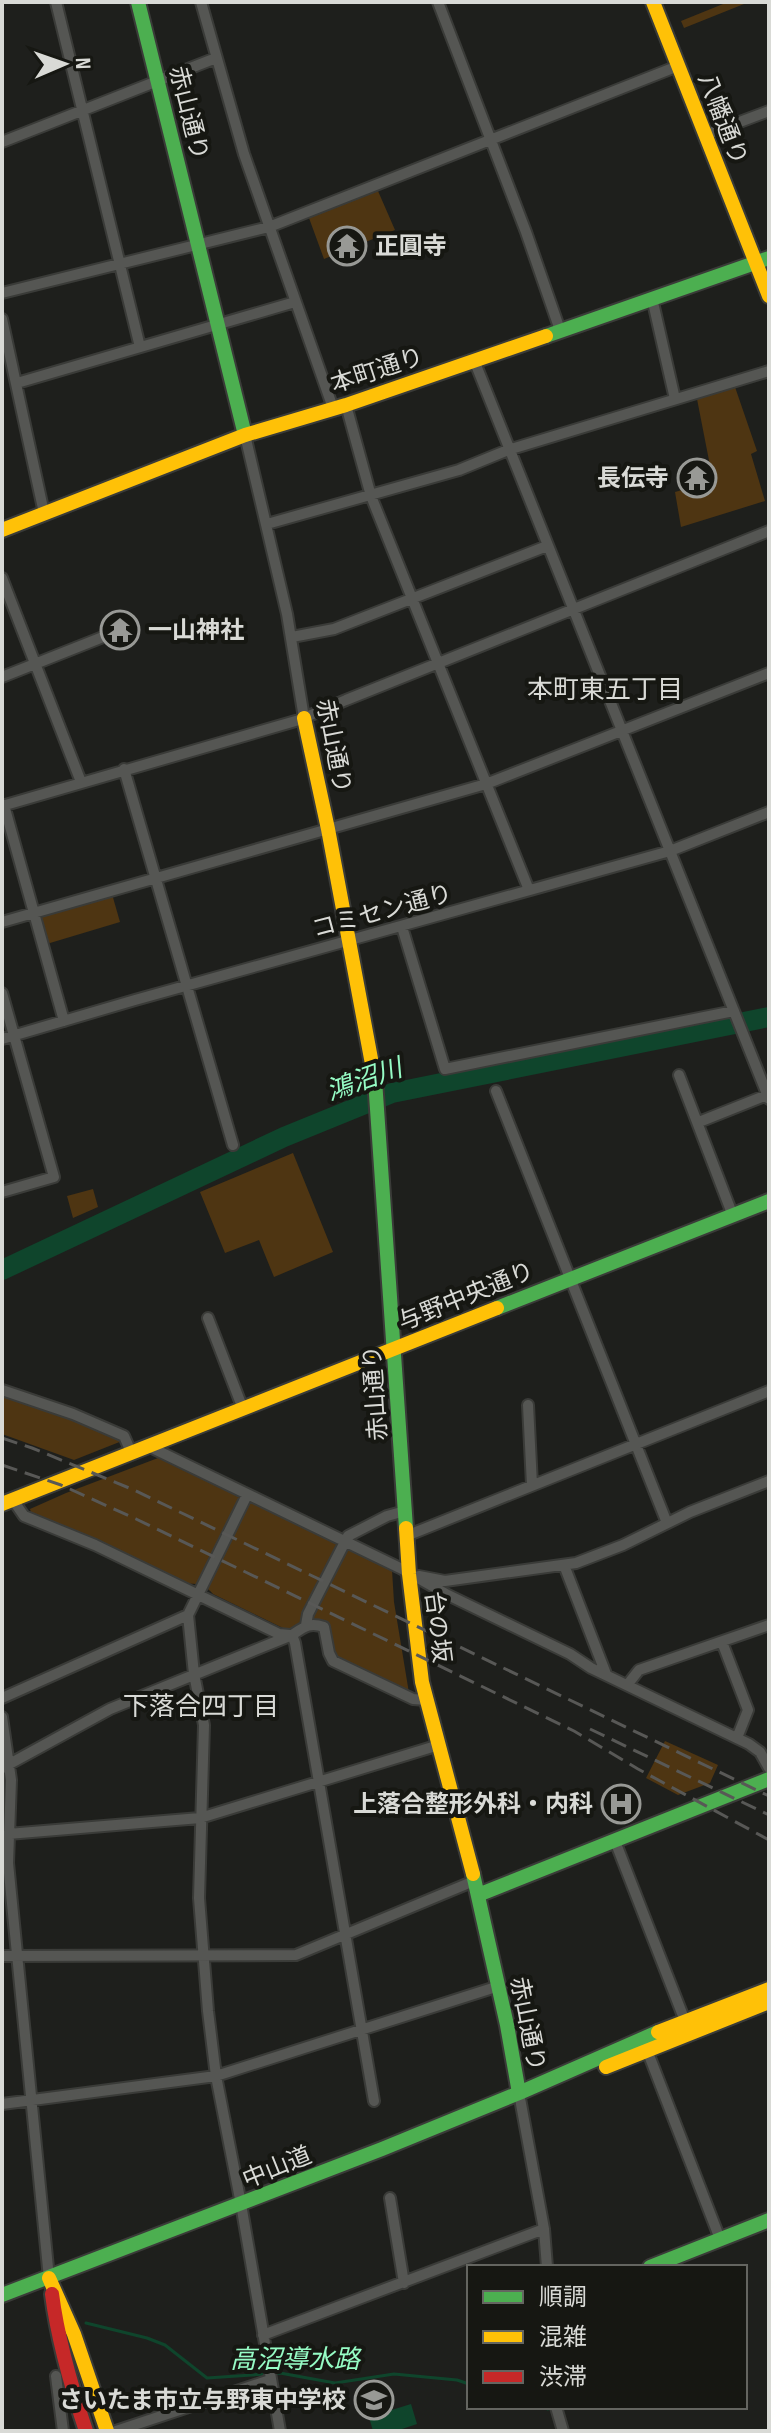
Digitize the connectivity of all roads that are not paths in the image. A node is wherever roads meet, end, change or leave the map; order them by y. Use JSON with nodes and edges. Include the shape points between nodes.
{"nodes":[{"id":1,"x":56,"y":2,"type":"edge"},
{"id":2,"x":138,"y":2,"type":"edge"},
{"id":3,"x":201,"y":2,"type":"edge"},
{"id":4,"x":438,"y":2,"type":"edge"},
{"id":5,"x":653,"y":2,"type":"edge"},
{"id":6,"x":216,"y":58,"type":"junction"},
{"id":7,"x":678,"y":66,"type":"junction"},
{"id":8,"x":158,"y":79,"type":"junction"},
{"id":9,"x":83,"y":110,"type":"junction"},
{"id":10,"x":769,"y":111,"type":"edge"},
{"id":11,"x":705,"y":135,"type":"junction"},
{"id":12,"x":491,"y":139,"type":"junction"},
{"id":13,"x":2,"y":142,"type":"edge"},
{"id":14,"x":269,"y":227,"type":"junction"},
{"id":15,"x":199,"y":245,"type":"junction"},
{"id":16,"x":762,"y":260,"type":"edge"},
{"id":17,"x":120,"y":265,"type":"junction"},
{"id":18,"x":2,"y":293,"type":"edge"},
{"id":19,"x":769,"y":296,"type":"edge"},
{"id":20,"x":652,"y":298,"type":"junction"},
{"id":21,"x":295,"y":302,"type":"junction"},
{"id":22,"x":2,"y":319,"type":"edge"},
{"id":23,"x":218,"y":324,"type":"junction"},
{"id":24,"x":560,"y":330,"type":"junction"},
{"id":25,"x":140,"y":347,"type":"junction"},
{"id":26,"x":474,"y":360,"type":"junction"},
{"id":27,"x":769,"y":371,"type":"edge"},
{"id":28,"x":17,"y":383,"type":"junction"},
{"id":29,"x":675,"y":399,"type":"junction"},
{"id":30,"x":340,"y":406,"type":"junction"},
{"id":31,"x":245,"y":435,"type":"junction"},
{"id":32,"x":508,"y":450,"type":"junction"},
{"id":33,"x":371,"y":496,"type":"junction"},
{"id":34,"x":44,"y":513,"type":"junction"},
{"id":35,"x":267,"y":524,"type":"junction"},
{"id":36,"x":2,"y":530,"type":"edge"},
{"id":37,"x":769,"y":531,"type":"edge"},
{"id":38,"x":547,"y":546,"type":"junction"},
{"id":39,"x":2,"y":578,"type":"edge"},
{"id":40,"x":413,"y":598,"type":"junction"},
{"id":41,"x":574,"y":609,"type":"junction"},
{"id":42,"x":108,"y":635,"type":"dead end"},
{"id":43,"x":292,"y":637,"type":"junction"},
{"id":44,"x":439,"y":662,"type":"junction"},
{"id":45,"x":35,"y":664,"type":"junction"},
{"id":46,"x":769,"y":673,"type":"edge"},
{"id":47,"x":2,"y":677,"type":"edge"},
{"id":48,"x":304,"y":718,"type":"junction"},
{"id":49,"x":622,"y":730,"type":"junction"},
{"id":50,"x":124,"y":769,"type":"junction"},
{"id":51,"x":81,"y":782,"type":"junction"},
{"id":52,"x":486,"y":784,"type":"junction"},
{"id":53,"x":3,"y":805,"type":"edge"},
{"id":54,"x":769,"y":812,"type":"edge"},
{"id":55,"x":328,"y":829,"type":"junction"},
{"id":56,"x":670,"y":851,"type":"junction"},
{"id":57,"x":156,"y":879,"type":"junction"},
{"id":58,"x":529,"y":890,"type":"junction"},
{"id":59,"x":34,"y":913,"type":"junction"},
{"id":60,"x":2,"y":922,"type":"edge"},
{"id":61,"x":402,"y":927,"type":"junction"},
{"id":62,"x":348,"y":941,"type":"junction"},
{"id":63,"x":186,"y":986,"type":"junction"},
{"id":64,"x":2,"y":993,"type":"edge"},
{"id":65,"x":734,"y":1012,"type":"junction"},
{"id":66,"x":64,"y":1021,"type":"junction"},
{"id":67,"x":14,"y":1036,"type":"junction"},
{"id":68,"x":2,"y":1039,"type":"edge"},
{"id":69,"x":679,"y":1075,"type":"dead end"},
{"id":70,"x":496,"y":1091,"type":"dead end"},
{"id":71,"x":768,"y":1097,"type":"edge"},
{"id":72,"x":699,"y":1122,"type":"junction"},
{"id":73,"x":233,"y":1145,"type":"dead end"},
{"id":74,"x":2,"y":1192,"type":"edge"},
{"id":75,"x":769,"y":1201,"type":"edge"},
{"id":76,"x":733,"y":1216,"type":"junction"},
{"id":77,"x":570,"y":1278,"type":"junction"},
{"id":78,"x":208,"y":1318,"type":"dead end"},
{"id":79,"x":395,"y":1350,"type":"junction"},
{"id":80,"x":2,"y":1390,"type":"edge"},
{"id":81,"x":769,"y":1391,"type":"edge"},
{"id":82,"x":528,"y":1405,"type":"dead end"},
{"id":83,"x":243,"y":1409,"type":"junction"},
{"id":84,"x":636,"y":1445,"type":"junction"},
{"id":85,"x":148,"y":1446,"type":"junction"},
{"id":86,"x":131,"y":1452,"type":"junction"},
{"id":87,"x":532,"y":1485,"type":"junction"},
{"id":88,"x":768,"y":1486,"type":"edge"},
{"id":89,"x":247,"y":1495,"type":"junction"},
{"id":90,"x":7,"y":1502,"type":"edge"},
{"id":91,"x":405,"y":1511,"type":"junction"},
{"id":92,"x":667,"y":1523,"type":"junction"},
{"id":93,"x":406,"y":1536,"type":"junction"},
{"id":94,"x":345,"y":1541,"type":"junction"},
{"id":95,"x":564,"y":1565,"type":"junction"},
{"id":96,"x":409,"y":1574,"type":"junction"},
{"id":97,"x":198,"y":1594,"type":"junction"},
{"id":98,"x":188,"y":1615,"type":"junction"},
{"id":99,"x":306,"y":1625,"type":"junction"},
{"id":100,"x":769,"y":1625,"type":"edge"},
{"id":101,"x":292,"y":1635,"type":"junction"},
{"id":102,"x":722,"y":1642,"type":"junction"},
{"id":103,"x":194,"y":1674,"type":"junction"},
{"id":104,"x":606,"y":1674,"type":"junction"},
{"id":105,"x":628,"y":1684,"type":"junction"},
{"id":106,"x":2,"y":1698,"type":"edge"},
{"id":107,"x":427,"y":1700,"type":"junction"},
{"id":108,"x":2,"y":1717,"type":"edge"},
{"id":109,"x":737,"y":1738,"type":"junction"},
{"id":110,"x":439,"y":1745,"type":"junction"},
{"id":111,"x":6,"y":1767,"type":"edge"},
{"id":112,"x":769,"y":1768,"type":"edge"},
{"id":113,"x":769,"y":1779,"type":"edge"},
{"id":114,"x":319,"y":1783,"type":"junction"},
{"id":115,"x":200,"y":1818,"type":"junction"},
{"id":116,"x":8,"y":1834,"type":"junction"},
{"id":117,"x":615,"y":1841,"type":"junction"},
{"id":118,"x":476,"y":1888,"type":"junction"},
{"id":119,"x":344,"y":1934,"type":"junction"},
{"id":120,"x":202,"y":1954,"type":"junction"},
{"id":121,"x":2,"y":1956,"type":"edge"},
{"id":122,"x":17,"y":1956,"type":"junction"},
{"id":123,"x":499,"y":1986,"type":"junction"},
{"id":124,"x":769,"y":1989,"type":"edge"},
{"id":125,"x":769,"y":2002,"type":"edge"},
{"id":126,"x":685,"y":2021,"type":"junction"},
{"id":127,"x":361,"y":2029,"type":"junction"},
{"id":128,"x":647,"y":2050,"type":"junction"},
{"id":129,"x":216,"y":2076,"type":"junction"},
{"id":130,"x":519,"y":2093,"type":"junction"},
{"id":131,"x":30,"y":2100,"type":"junction"},
{"id":132,"x":374,"y":2101,"type":"dead end"},
{"id":133,"x":2,"y":2104,"type":"edge"},
{"id":134,"x":390,"y":2198,"type":"dead end"},
{"id":135,"x":241,"y":2204,"type":"junction"},
{"id":136,"x":769,"y":2220,"type":"edge"},
{"id":137,"x":544,"y":2229,"type":"junction"},
{"id":138,"x":720,"y":2239,"type":"junction"},
{"id":139,"x":547,"y":2265,"type":"edge"},
{"id":140,"x":655,"y":2265,"type":"edge"},
{"id":141,"x":49,"y":2278,"type":"junction"},
{"id":142,"x":404,"y":2283,"type":"junction"},
{"id":143,"x":2,"y":2295,"type":"edge"},
{"id":144,"x":263,"y":2335,"type":"junction"},
{"id":145,"x":269,"y":2375,"type":"junction"},
{"id":146,"x":56,"y":2376,"type":"dead end"},
{"id":147,"x":557,"y":2409,"type":"edge"},
{"id":148,"x":63,"y":2431,"type":"edge"},
{"id":149,"x":86,"y":2431,"type":"edge"},
{"id":150,"x":107,"y":2431,"type":"edge"},
{"id":151,"x":116,"y":2431,"type":"edge"},
{"id":152,"x":280,"y":2431,"type":"edge"},
{"id":153,"x":563,"y":2431,"type":"edge"}],
"edges":[{"from":1,"to":9,"type":"street"},
{"from":2,"to":8,"type":"main road","name":"赤山通り"},
{"from":3,"to":6,"type":"street"},
{"from":4,"to":12,"type":"street"},
{"from":5,"to":7,"type":"main road","name":"八幡通り"},
{"from":6,"to":8,"type":"street"},
{"from":6,"to":14,"type":"street"},
{"from":7,"to":11,"type":"main road","name":"八幡通り"},
{"from":7,"to":12,"type":"street"},
{"from":8,"to":9,"type":"street"},
{"from":8,"to":15,"type":"main road","name":"赤山通り"},
{"from":9,"to":13,"type":"street"},
{"from":9,"to":17,"type":"street"},
{"from":10,"to":11,"type":"street"},
{"from":11,"to":16,"type":"main road","name":"八幡通り"},
{"from":12,"to":14,"type":"street"},
{"from":12,"to":24,"type":"street"},
{"from":14,"to":15,"type":"street"},
{"from":14,"to":21,"type":"street"},
{"from":15,"to":17,"type":"street"},
{"from":15,"to":23,"type":"main road","name":"赤山通り"},
{"from":16,"to":19,"type":"main road","name":"八幡通り"},
{"from":16,"to":20,"type":"main road","name":"本町通り"},
{"from":17,"to":18,"type":"street"},
{"from":17,"to":25,"type":"street"},
{"from":20,"to":24,"type":"main road","name":"本町通り"},
{"from":20,"to":29,"type":"street"},
{"from":21,"to":23,"type":"street"},
{"from":21,"to":30,"type":"street"},
{"from":22,"to":28,"type":"street"},
{"from":23,"to":25,"type":"street"},
{"from":23,"to":31,"type":"main road","name":"赤山通り"},
{"from":24,"to":26,"type":"main road","name":"本町通り"},
{"from":25,"to":28,"type":"street"},
{"from":26,"to":30,"type":"main road","name":"本町通り"},
{"from":26,"to":32,"type":"street"},
{"from":27,"to":29,"type":"street"},
{"from":28,"to":34,"type":"street"},
{"from":29,"to":32,"type":"street"},
{"from":30,"to":31,"type":"main road","name":"本町通り"},
{"from":30,"to":33,"type":"street"},
{"from":31,"to":34,"type":"main road","name":"本町通り"},
{"from":31,"to":35,"type":"street","name":"赤山通り"},
{"from":32,"to":33,"type":"street"},
{"from":32,"to":38,"type":"street"},
{"from":33,"to":35,"type":"street"},
{"from":33,"to":40,"type":"street"},
{"from":34,"to":36,"type":"main road","name":"本町通り"},
{"from":35,"to":43,"type":"street","name":"赤山通り"},
{"from":37,"to":41,"type":"street"},
{"from":38,"to":40,"type":"street"},
{"from":38,"to":41,"type":"street"},
{"from":39,"to":45,"type":"street"},
{"from":40,"to":43,"type":"street","via":[[334,629]]},
{"from":40,"to":44,"type":"street"},
{"from":41,"to":44,"type":"street"},
{"from":41,"to":49,"type":"street"},
{"from":42,"to":45,"type":"street"},
{"from":43,"to":48,"type":"street","name":"赤山通り"},
{"from":44,"to":48,"type":"street"},
{"from":44,"to":52,"type":"street"},
{"from":45,"to":47,"type":"street"},
{"from":45,"to":51,"type":"street"},
{"from":46,"to":49,"type":"street"},
{"from":48,"to":50,"type":"street"},
{"from":48,"to":55,"type":"main road","name":"赤山通り"},
{"from":49,"to":52,"type":"street"},
{"from":49,"to":56,"type":"street"},
{"from":50,"to":51,"type":"street"},
{"from":50,"to":57,"type":"street"},
{"from":51,"to":53,"type":"street"},
{"from":52,"to":55,"type":"street"},
{"from":52,"to":58,"type":"street"},
{"from":53,"to":59,"type":"street"},
{"from":54,"to":56,"type":"street","name":"コミセン通り"},
{"from":55,"to":57,"type":"street"},
{"from":55,"to":62,"type":"main road","name":"赤山通り"},
{"from":56,"to":58,"type":"street","name":"コミセン通り"},
{"from":56,"to":65,"type":"street"},
{"from":57,"to":59,"type":"street"},
{"from":57,"to":63,"type":"street"},
{"from":58,"to":61,"type":"street","name":"コミセン通り"},
{"from":59,"to":60,"type":"street"},
{"from":59,"to":66,"type":"street"},
{"from":61,"to":62,"type":"street","name":"コミセン通り"},
{"from":61,"to":65,"type":"street","via":[[445,1069]]},
{"from":62,"to":63,"type":"street","name":"コミセン通り"},
{"from":62,"to":79,"type":"main road","name":"赤山通り","via":[[377,1088]]},
{"from":63,"to":66,"type":"street","name":"コミセン通り"},
{"from":63,"to":73,"type":"street"},
{"from":64,"to":67,"type":"street"},
{"from":65,"to":71,"type":"street"},
{"from":66,"to":67,"type":"street","name":"コミセン通り"},
{"from":67,"to":68,"type":"street","name":"コミセン通り"},
{"from":67,"to":74,"type":"street","via":[[54,1177]]},
{"from":69,"to":72,"type":"street"},
{"from":70,"to":77,"type":"street"},
{"from":71,"to":72,"type":"street"},
{"from":72,"to":76,"type":"street"},
{"from":75,"to":76,"type":"main road","name":"与野中央通り"},
{"from":76,"to":77,"type":"main road","name":"与野中央通り"},
{"from":77,"to":79,"type":"main road","name":"与野中央通り"},
{"from":77,"to":84,"type":"street"},
{"from":78,"to":83,"type":"street"},
{"from":79,"to":83,"type":"main road","name":"与野中央通り"},
{"from":79,"to":91,"type":"main road","name":"赤山通り"},
{"from":80,"to":86,"type":"street","via":[[124,1436]]},
{"from":81,"to":84,"type":"street"},
{"from":82,"to":87,"type":"street"},
{"from":83,"to":85,"type":"main road","name":"与野中央通り"},
{"from":84,"to":87,"type":"street"},
{"from":84,"to":92,"type":"street"},
{"from":85,"to":86,"type":"main road","name":"与野中央通り"},
{"from":85,"to":89,"type":"street"},
{"from":86,"to":90,"type":"main road","name":"与野中央通り"},
{"from":87,"to":93,"type":"street"},
{"from":88,"to":92,"type":"street"},
{"from":89,"to":94,"type":"street"},
{"from":89,"to":97,"type":"street"},
{"from":90,"to":97,"type":"street","via":[[24,1516]]},
{"from":91,"to":93,"type":"main road","name":"台の坂"},
{"from":91,"to":94,"type":"street"},
{"from":92,"to":95,"type":"street"},
{"from":93,"to":96,"type":"main road","name":"台の坂"},
{"from":94,"to":96,"type":"street"},
{"from":94,"to":99,"type":"street"},
{"from":95,"to":96,"type":"street","via":[[445,1581]]},
{"from":95,"to":104,"type":"street"},
{"from":96,"to":104,"type":"street"},
{"from":96,"to":107,"type":"main road","name":"台の坂"},
{"from":97,"to":98,"type":"street"},
{"from":97,"to":101,"type":"street","via":[[279,1634]]},
{"from":98,"to":103,"type":"street"},
{"from":98,"to":106,"type":"street"},
{"from":99,"to":101,"type":"street"},
{"from":99,"to":107,"type":"street","via":[[324,1627],[333,1661],[413,1699]]},
{"from":100,"to":102,"type":"street"},
{"from":101,"to":103,"type":"street"},
{"from":101,"to":114,"type":"street"},
{"from":102,"to":105,"type":"street","via":[[639,1670]]},
{"from":102,"to":109,"type":"street","via":[[748,1710]]},
{"from":103,"to":111,"type":"street","via":[[110,1709]]},
{"from":103,"to":115,"type":"street","via":[[204,1725]]},
{"from":104,"to":105,"type":"street"},
{"from":105,"to":109,"type":"street"},
{"from":107,"to":110,"type":"main road","name":"台の坂"},
{"from":108,"to":111,"type":"street"},
{"from":109,"to":112,"type":"street","via":[[756,1748]]},
{"from":110,"to":114,"type":"street"},
{"from":110,"to":118,"type":"main road","name":"赤山通り"},
{"from":111,"to":116,"type":"street","via":[[11,1780]]},
{"from":113,"to":117,"type":"main road"},
{"from":114,"to":115,"type":"street"},
{"from":114,"to":119,"type":"street"},
{"from":115,"to":116,"type":"street"},
{"from":115,"to":120,"type":"street"},
{"from":116,"to":122,"type":"street"},
{"from":117,"to":118,"type":"main road"},
{"from":117,"to":126,"type":"street"},
{"from":118,"to":119,"type":"street"},
{"from":118,"to":123,"type":"main road","name":"赤山通り"},
{"from":119,"to":120,"type":"street","via":[[296,1955]]},
{"from":119,"to":127,"type":"street"},
{"from":120,"to":122,"type":"street"},
{"from":120,"to":129,"type":"street"},
{"from":121,"to":122,"type":"street"},
{"from":122,"to":131,"type":"street"},
{"from":123,"to":127,"type":"street"},
{"from":123,"to":130,"type":"main road","name":"赤山通り"},
{"from":124,"to":126,"type":"main road","name":"中山道"},
{"from":125,"to":128,"type":"main road","name":"中山道"},
{"from":126,"to":130,"type":"main road","name":"中山道"},
{"from":127,"to":129,"type":"street"},
{"from":127,"to":132,"type":"street"},
{"from":128,"to":130,"type":"main road","name":"中山道","via":[[548,2088]]},
{"from":128,"to":138,"type":"street"},
{"from":129,"to":131,"type":"street"},
{"from":129,"to":135,"type":"street"},
{"from":130,"to":135,"type":"main road","name":"中山道"},
{"from":130,"to":137,"type":"street","name":"赤山通り"},
{"from":131,"to":133,"type":"street"},
{"from":131,"to":141,"type":"street"},
{"from":134,"to":142,"type":"street"},
{"from":135,"to":141,"type":"main road","name":"中山道"},
{"from":135,"to":144,"type":"street"},
{"from":136,"to":138,"type":"main road"},
{"from":137,"to":139,"type":"street","name":"赤山通り"},
{"from":137,"to":142,"type":"street"},
{"from":138,"to":140,"type":"main road"},
{"from":141,"to":143,"type":"main road","name":"中山道"},
{"from":141,"to":149,"type":"main road","via":[[68,2376]]},
{"from":141,"to":150,"type":"main road"},
{"from":142,"to":144,"type":"street"},
{"from":144,"to":145,"type":"street"},
{"from":145,"to":151,"type":"street"},
{"from":145,"to":152,"type":"street"},
{"from":146,"to":148,"type":"street"},
{"from":147,"to":153,"type":"street"}]}
